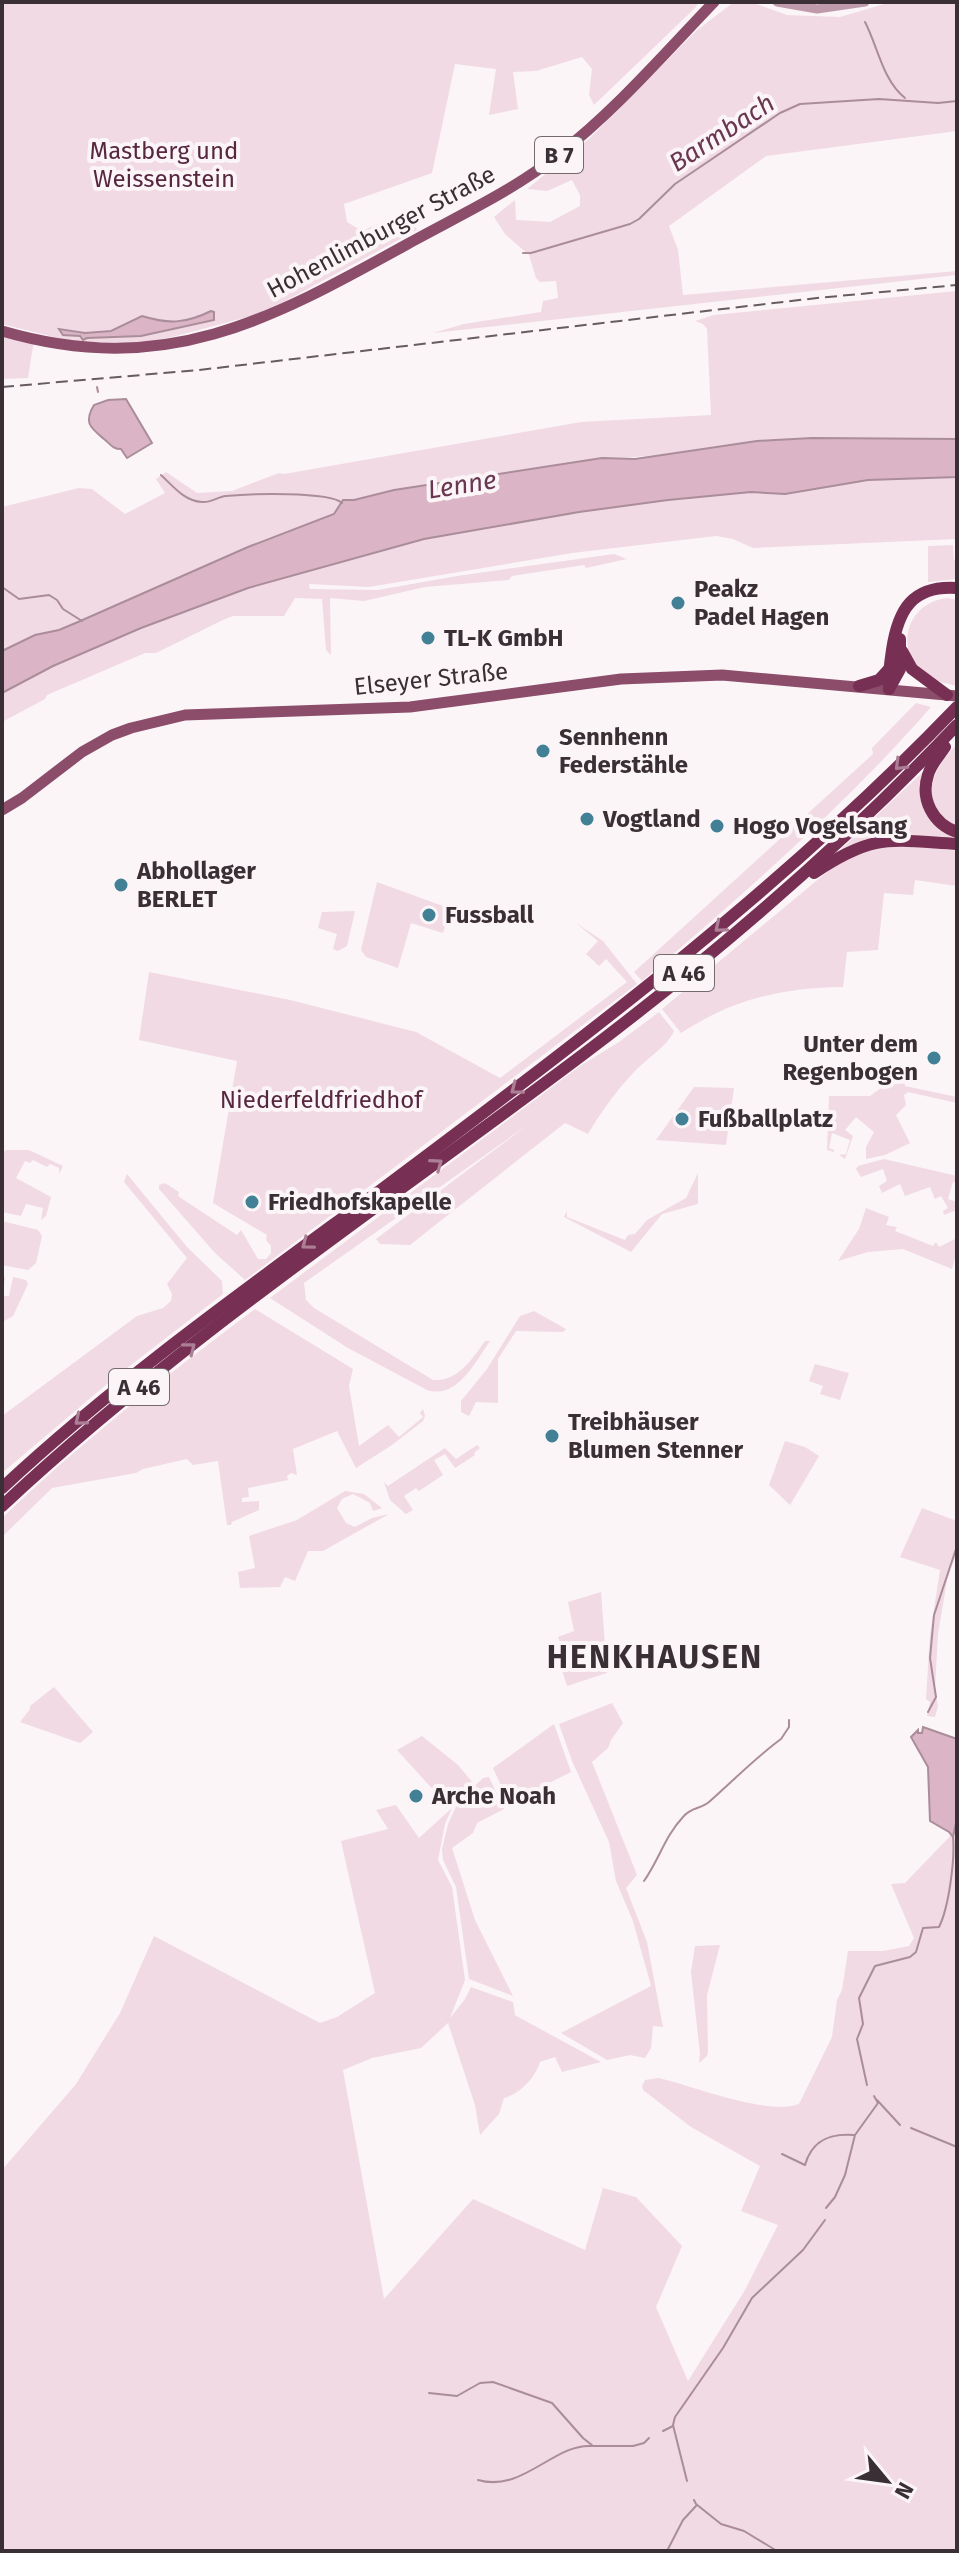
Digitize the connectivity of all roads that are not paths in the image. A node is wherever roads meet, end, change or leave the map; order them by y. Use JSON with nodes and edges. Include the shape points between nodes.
{"nodes":[{"id":1,"x":777,"y":2,"type":"edge"},
{"id":2,"x":865,"y":2,"type":"edge"},
{"id":3,"x":714,"y":3,"type":"edge"},
{"id":4,"x":2,"y":331,"type":"edge"},
{"id":5,"x":957,"y":591,"type":"edge"},
{"id":6,"x":900,"y":641,"type":"junction"},
{"id":7,"x":889,"y":669,"type":"junction"},
{"id":8,"x":859,"y":686,"type":"junction"},
{"id":9,"x":889,"y":689,"type":"junction"},
{"id":10,"x":954,"y":702,"type":"edge"},
{"id":11,"x":957,"y":728,"type":"edge"},
{"id":12,"x":2,"y":810,"type":"edge"},
{"id":13,"x":957,"y":832,"type":"edge"},
{"id":14,"x":957,"y":844,"type":"edge"},
{"id":15,"x":784,"y":892,"type":"junction"},
{"id":16,"x":2,"y":1488,"type":"edge"},
{"id":17,"x":2,"y":1506,"type":"edge"}],
"edges":[{"from":1,"to":2,"type":"street","via":[[817,9]]},
{"from":3,"to":4,"type":"main road","name":"Hohenlimburger Straße","number":"B 7","via":[[558,155],[515,185],[282,311],[179,343],[124,350],[79,348]]},
{"from":5,"to":6,"type":"highway","via":[[937,593],[915,605]]},
{"from":5,"to":7,"type":"highway","via":[[926,591],[907,606],[897,625]]},
{"from":6,"to":9,"type":"highway","via":[[900,669]]},
{"from":6,"to":10,"type":"highway","via":[[912,669]]},
{"from":7,"to":8,"type":"highway","via":[[879,680]]},
{"from":7,"to":9,"type":"highway"},
{"from":8,"to":9,"type":"main road","name":"Elseyer Straße"},
{"from":8,"to":12,"type":"main road","name":"Elseyer Straße","via":[[667,676],[410,707],[185,715],[112,735]]},
{"from":9,"to":10,"type":"main road","name":"Elseyer Straße"},
{"from":10,"to":16,"type":"highway","number":"A 46","one_way":true,"via":[[844,820],[707,938],[565,1052],[129,1379]]},
{"from":11,"to":13,"type":"highway","via":[[928,772],[925,789],[931,812]]},
{"from":11,"to":15,"type":"highway","number":"A 46"},
{"from":14,"to":15,"type":"highway","via":[[875,842],[832,860]]},
{"from":17,"to":15,"type":"highway","number":"A 46","one_way":true,"via":[[145,1382],[585,1053]]}]}
